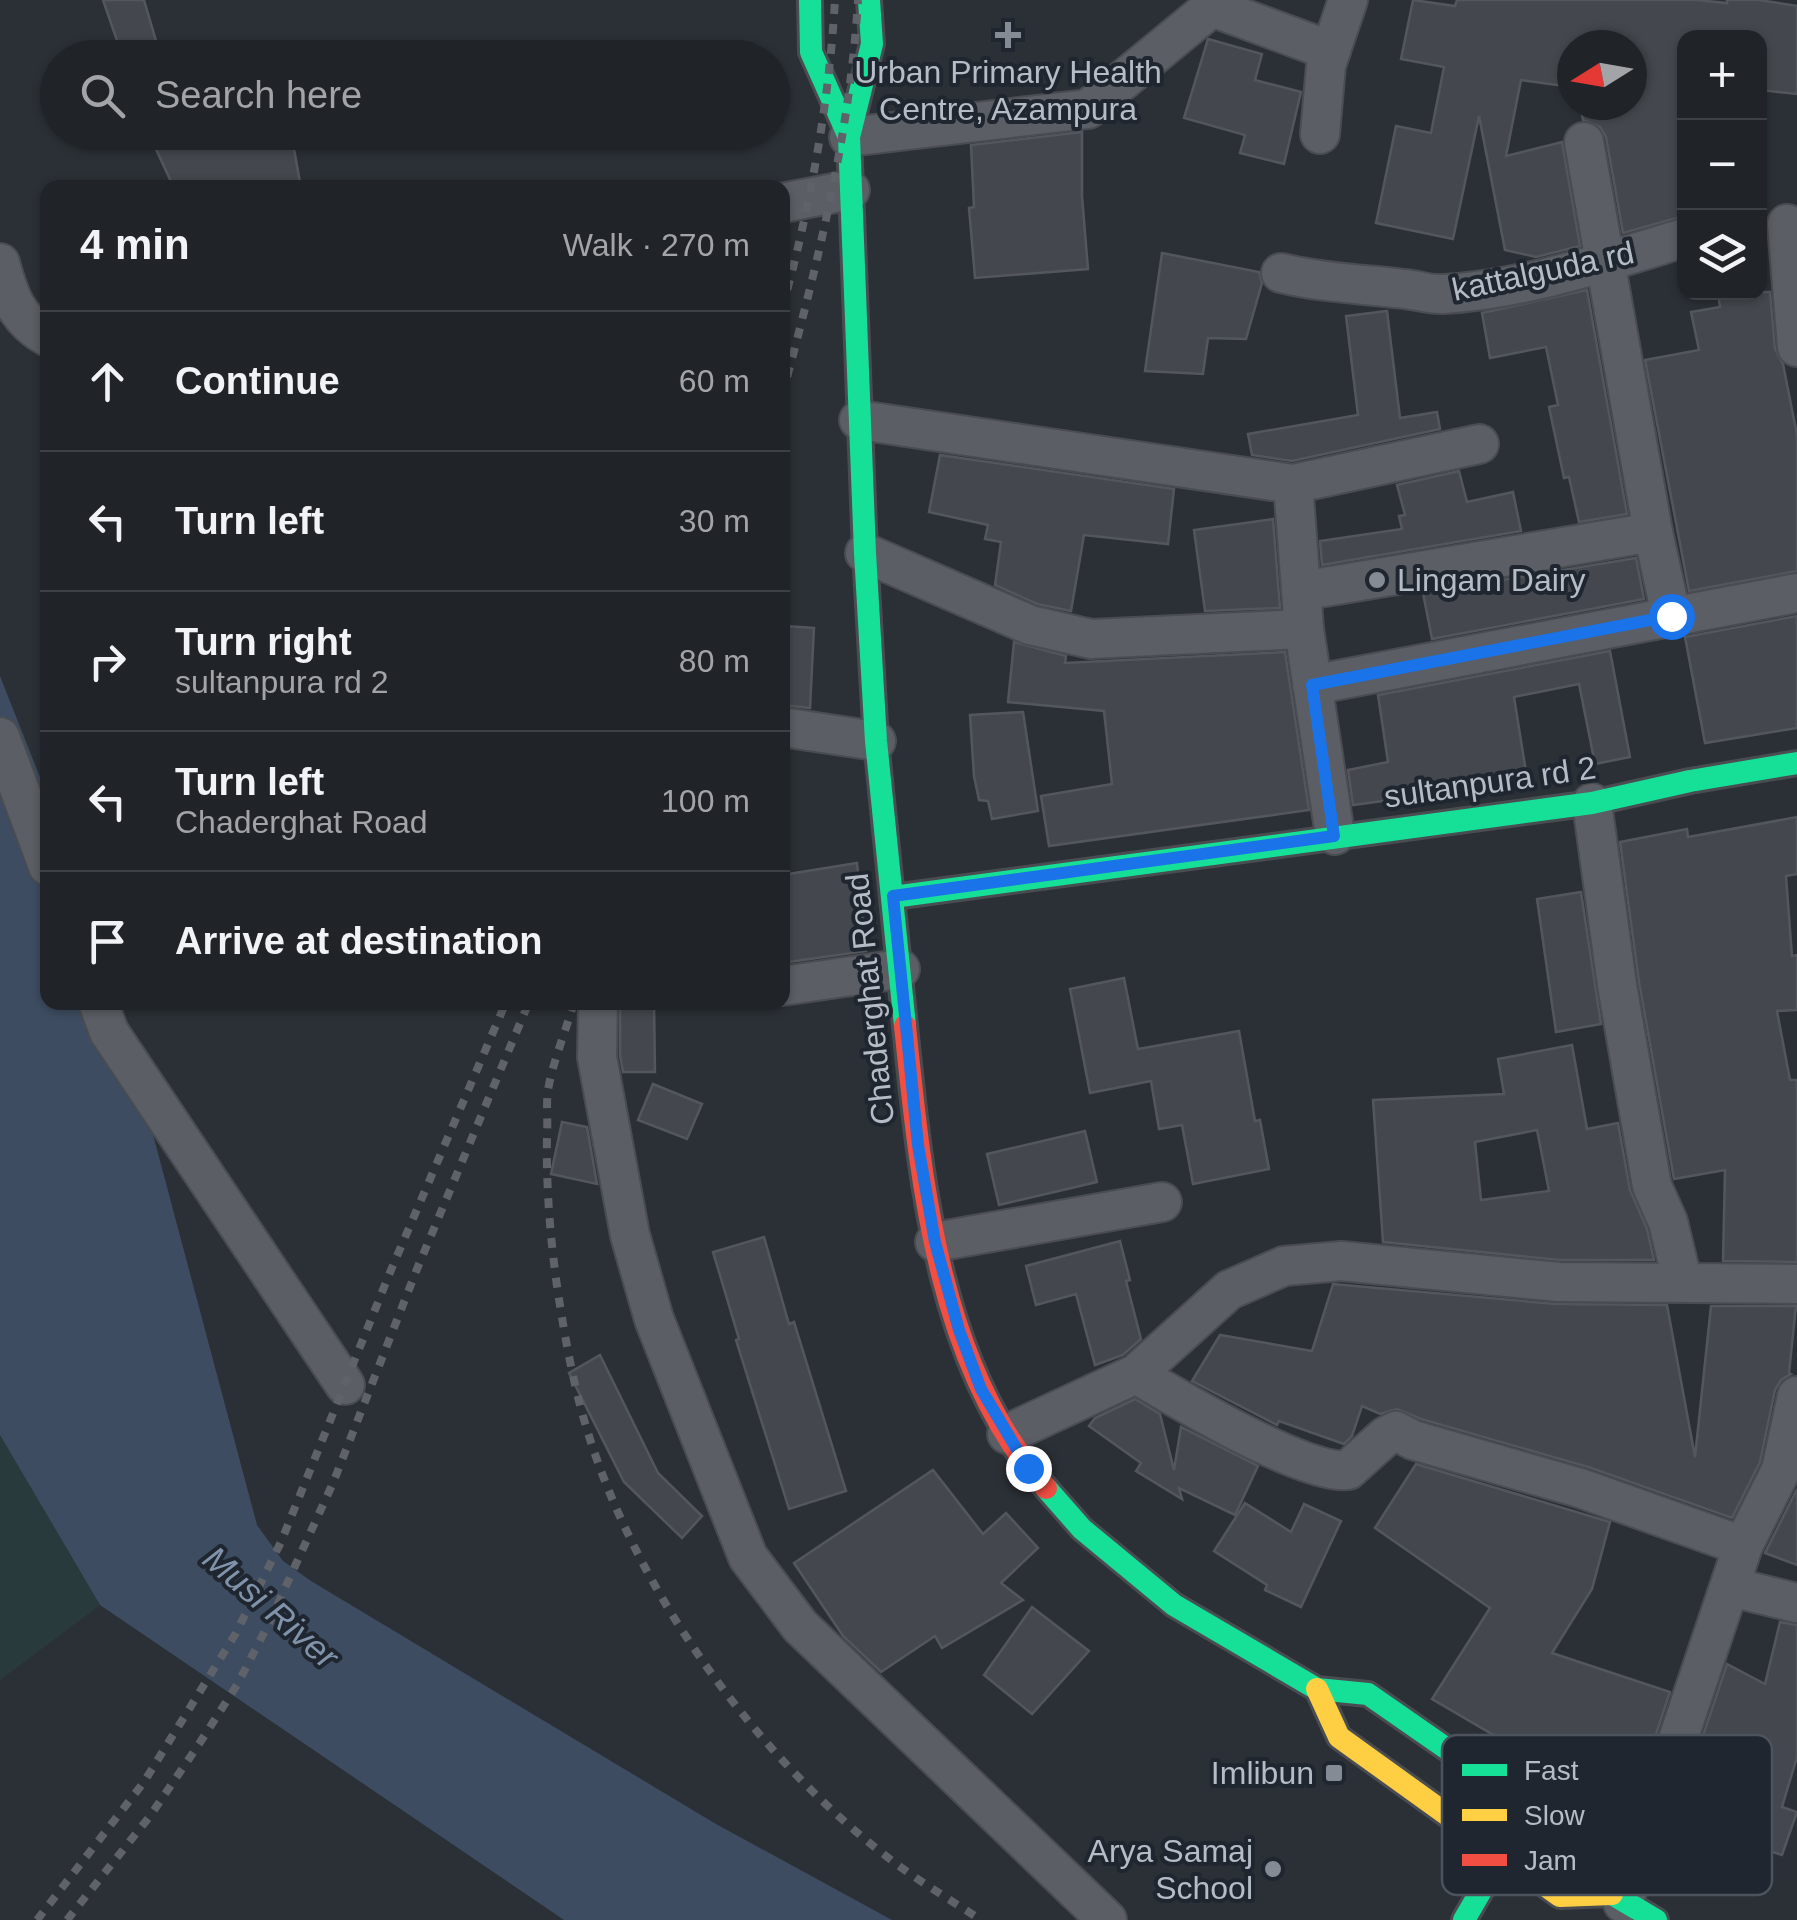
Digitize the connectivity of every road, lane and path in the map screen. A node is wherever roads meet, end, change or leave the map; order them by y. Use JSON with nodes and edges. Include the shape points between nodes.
{"nodes":[{"id":1,"x":810,"y":0,"type":"edge"},
{"id":2,"x":869,"y":0,"type":"edge"},
{"id":3,"x":1348,"y":0,"type":"edge"},
{"id":4,"x":1214,"y":3,"type":"edge"},
{"id":5,"x":1331,"y":51,"type":"junction"},
{"id":6,"x":1320,"y":134,"type":"dead end"},
{"id":7,"x":848,"y":137,"type":"junction"},
{"id":8,"x":1584,"y":142,"type":"dead end"},
{"id":9,"x":850,"y":190,"type":"junction"},
{"id":10,"x":790,"y":201,"type":"edge"},
{"id":11,"x":1781,"y":224,"type":"edge"},
{"id":12,"x":1677,"y":240,"type":"edge"},
{"id":13,"x":1604,"y":262,"type":"junction"},
{"id":14,"x":0,"y":263,"type":"edge"},
{"id":15,"x":1281,"y":273,"type":"dead end"},
{"id":16,"x":40,"y":332,"type":"edge"},
{"id":17,"x":1797,"y":347,"type":"edge"},
{"id":18,"x":859,"y":420,"type":"junction"},
{"id":19,"x":1480,"y":444,"type":"dead end"},
{"id":20,"x":1293,"y":484,"type":"junction"},
{"id":21,"x":1653,"y":532,"type":"junction"},
{"id":22,"x":865,"y":553,"type":"junction"},
{"id":23,"x":1300,"y":591,"type":"junction"},
{"id":24,"x":1797,"y":593,"type":"edge"},
{"id":25,"x":1671,"y":616,"type":"junction"},
{"id":26,"x":1304,"y":629,"type":"junction"},
{"id":27,"x":1312,"y":685,"type":"junction"},
{"id":28,"x":790,"y":727,"type":"edge"},
{"id":29,"x":0,"y":737,"type":"edge"},
{"id":30,"x":876,"y":741,"type":"junction"},
{"id":31,"x":1797,"y":763,"type":"edge"},
{"id":32,"x":1592,"y":803,"type":"junction"},
{"id":33,"x":1334,"y":836,"type":"junction"},
{"id":34,"x":40,"y":844,"type":"edge"},
{"id":35,"x":893,"y":896,"type":"junction"},
{"id":36,"x":900,"y":970,"type":"junction"},
{"id":37,"x":790,"y":985,"type":"edge"},
{"id":38,"x":101,"y":1010,"type":"edge"},
{"id":39,"x":598,"y":1010,"type":"edge"},
{"id":40,"x":1162,"y":1202,"type":"dead end"},
{"id":41,"x":935,"y":1242,"type":"junction"},
{"id":42,"x":1682,"y":1280,"type":"junction"},
{"id":43,"x":1797,"y":1284,"type":"edge"},
{"id":44,"x":1136,"y":1374,"type":"junction"},
{"id":45,"x":345,"y":1385,"type":"dead end"},
{"id":46,"x":1797,"y":1396,"type":"edge"},
{"id":47,"x":1006,"y":1434,"type":"junction"},
{"id":48,"x":1743,"y":1546,"type":"junction"},
{"id":49,"x":1731,"y":1587,"type":"junction"},
{"id":50,"x":1797,"y":1603,"type":"edge"},
{"id":51,"x":1317,"y":1688,"type":"junction"},
{"id":52,"x":1684,"y":1735,"type":"edge"},
{"id":53,"x":1442,"y":1745,"type":"edge"},
{"id":54,"x":1442,"y":1810,"type":"edge"},
{"id":55,"x":1479,"y":1895,"type":"edge"},
{"id":56,"x":1560,"y":1896,"type":"joint"},
{"id":57,"x":1630,"y":1906,"type":"edge"},
{"id":58,"x":1107,"y":1920,"type":"edge"},
{"id":59,"x":1464,"y":1920,"type":"edge"},
{"id":60,"x":1544,"y":1920,"type":"edge"}],
"edges":[{"from":1,"to":7,"type":"main road","name":"Chaderghat Road","via":[[811,52]]},
{"from":2,"to":7,"type":"main road","name":"Chaderghat Road","via":[[872,44]]},
{"from":3,"to":5,"type":"street"},
{"from":4,"to":5,"type":"street"},
{"from":4,"to":7,"type":"street","via":[[1088,109]]},
{"from":5,"to":6,"type":"street"},
{"from":7,"to":9,"type":"main road","name":"Chaderghat Road"},
{"from":8,"to":13,"type":"street"},
{"from":9,"to":10,"type":"street"},
{"from":9,"to":18,"type":"main road","name":"Chaderghat Road"},
{"from":11,"to":17,"type":"street"},
{"from":12,"to":13,"type":"street","name":"kattalguda rd"},
{"from":13,"to":15,"type":"street","name":"kattalguda rd","via":[[1439,294]]},
{"from":13,"to":21,"type":"street"},
{"from":14,"to":16,"type":"street","via":[[8,293],[27,325]]},
{"from":18,"to":20,"type":"street"},
{"from":18,"to":22,"type":"main road","name":"Chaderghat Road"},
{"from":19,"to":20,"type":"street"},
{"from":20,"to":23,"type":"street"},
{"from":21,"to":23,"type":"street"},
{"from":21,"to":25,"type":"street"},
{"from":22,"to":26,"type":"street","via":[[1030,625],[1091,638]]},
{"from":22,"to":30,"type":"main road","name":"Chaderghat Road"},
{"from":23,"to":26,"type":"street"},
{"from":24,"to":25,"type":"street"},
{"from":25,"to":27,"type":"street"},
{"from":26,"to":27,"type":"street"},
{"from":27,"to":33,"type":"street"},
{"from":28,"to":30,"type":"street"},
{"from":29,"to":34,"type":"street"},
{"from":30,"to":35,"type":"main road","name":"Chaderghat Road"},
{"from":31,"to":32,"type":"main road","name":"sultanpura rd 2"},
{"from":32,"to":33,"type":"main road","name":"sultanpura rd 2"},
{"from":32,"to":42,"type":"street","via":[[1652,1186]]},
{"from":33,"to":35,"type":"main road","name":"sultanpura rd 2"},
{"from":35,"to":36,"type":"main road","name":"Chaderghat Road"},
{"from":36,"to":37,"type":"street"},
{"from":36,"to":41,"type":"main road","name":"Chaderghat Road"},
{"from":38,"to":45,"type":"street","via":[[109,1032]]},
{"from":39,"to":58,"type":"street","via":[[596,1058],[630,1235],[654,1319],[748,1557],[800,1626]]},
{"from":40,"to":41,"type":"street"},
{"from":41,"to":47,"type":"main road","name":"Chaderghat Road","via":[[959,1330]]},
{"from":42,"to":43,"type":"street"},
{"from":42,"to":44,"type":"street","via":[[1558,1282],[1341,1261],[1284,1266],[1229,1290]]},
{"from":44,"to":47,"type":"street"},
{"from":44,"to":48,"type":"street","via":[[1210,1418],[1324,1468],[1348,1470],[1396,1431]]},
{"from":46,"to":48,"type":"street","via":[[1781,1470]]},
{"from":47,"to":51,"type":"main road","name":"Chaderghat Road","via":[[1082,1529],[1174,1605]]},
{"from":48,"to":49,"type":"street"},
{"from":49,"to":50,"type":"street"},
{"from":49,"to":52,"type":"street"},
{"from":51,"to":53,"type":"main road","name":"Chaderghat Road","via":[[1368,1694]]},
{"from":51,"to":54,"type":"main road","via":[[1339,1737]]},
{"from":55,"to":59,"type":"main road"},
{"from":56,"to":57,"type":"main road"},
{"from":56,"to":60,"type":"main road"}]}
